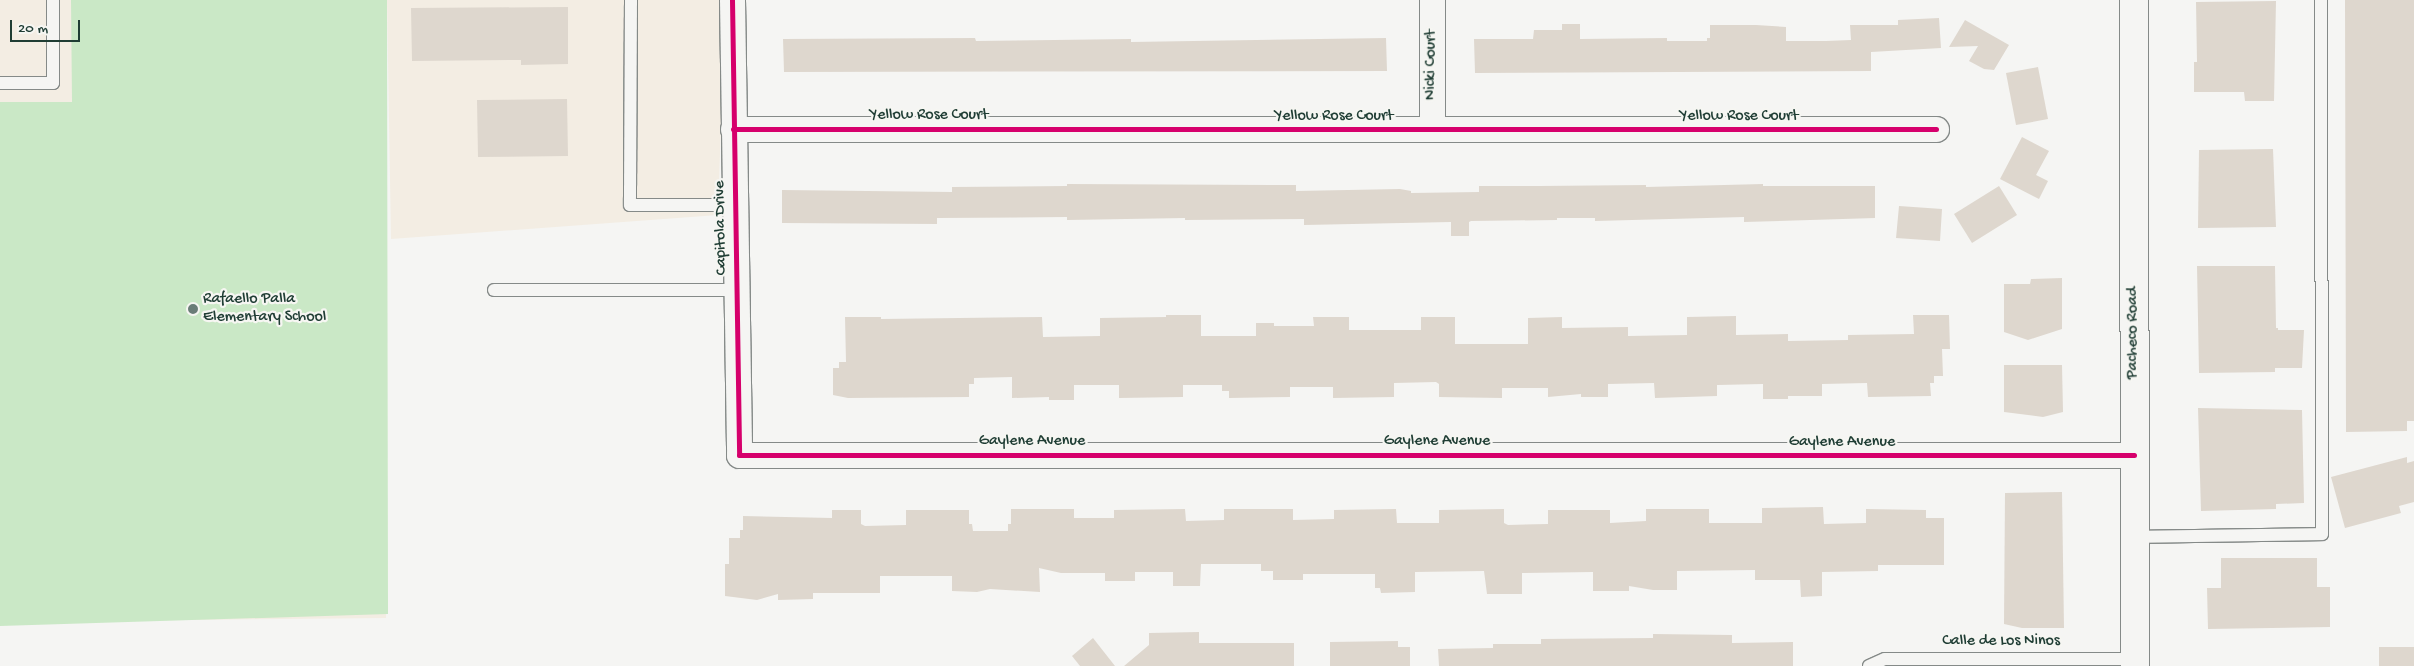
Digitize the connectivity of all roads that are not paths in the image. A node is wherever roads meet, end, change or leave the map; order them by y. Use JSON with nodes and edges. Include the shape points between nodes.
{"nodes":[{"id":1,"x":53,"y":0,"type":"edge"},
{"id":2,"x":630,"y":0,"type":"edge"},
{"id":3,"x":732,"y":0,"type":"edge"},
{"id":4,"x":1432,"y":0,"type":"edge"},
{"id":5,"x":2134,"y":0,"type":"edge"},
{"id":6,"x":2321,"y":0,"type":"edge"},
{"id":7,"x":0,"y":83,"type":"edge"},
{"id":8,"x":732,"y":129,"type":"junction"},
{"id":9,"x":1432,"y":129,"type":"junction"},
{"id":10,"x":1936,"y":129,"type":"dead end"},
{"id":11,"x":734,"y":205,"type":"junction"},
{"id":12,"x":494,"y":290,"type":"dead end"},
{"id":13,"x":736,"y":290,"type":"junction"},
{"id":14,"x":739,"y":454,"type":"joint"},
{"id":15,"x":2134,"y":455,"type":"junction"},
{"id":16,"x":2134,"y":537,"type":"junction"},
{"id":17,"x":2135,"y":662,"type":"edge"},
{"id":18,"x":1869,"y":666,"type":"edge"}],
"edges":[{"from":1,"to":7,"type":"lane","via":[[53,82]]},
{"from":2,"to":11,"type":"lane","via":[[630,205]]},
{"from":3,"to":8,"type":"street","name":"Capitola Drive"},
{"from":4,"to":9,"type":"street","name":"Nicki Court"},
{"from":5,"to":15,"type":"street","name":"Pacheco Road"},
{"from":6,"to":16,"type":"lane","via":[[2322,534]]},
{"from":8,"to":9,"type":"street","name":"Yellow Rose Court"},
{"from":8,"to":11,"type":"street","name":"Capitola Drive"},
{"from":9,"to":10,"type":"street","name":"Yellow Rose Court"},
{"from":11,"to":13,"type":"street","name":"Capitola Drive"},
{"from":12,"to":13,"type":"lane"},
{"from":13,"to":14,"type":"street","name":"Capitola Drive"},
{"from":14,"to":15,"type":"street","name":"Gaylene Avenue"},
{"from":15,"to":16,"type":"street","name":"Pacheco Road"},
{"from":16,"to":17,"type":"street","name":"Pacheco Road"},
{"from":17,"to":18,"type":"lane","name":"Calle de Los Ninos","via":[[1885,659]]}]}
